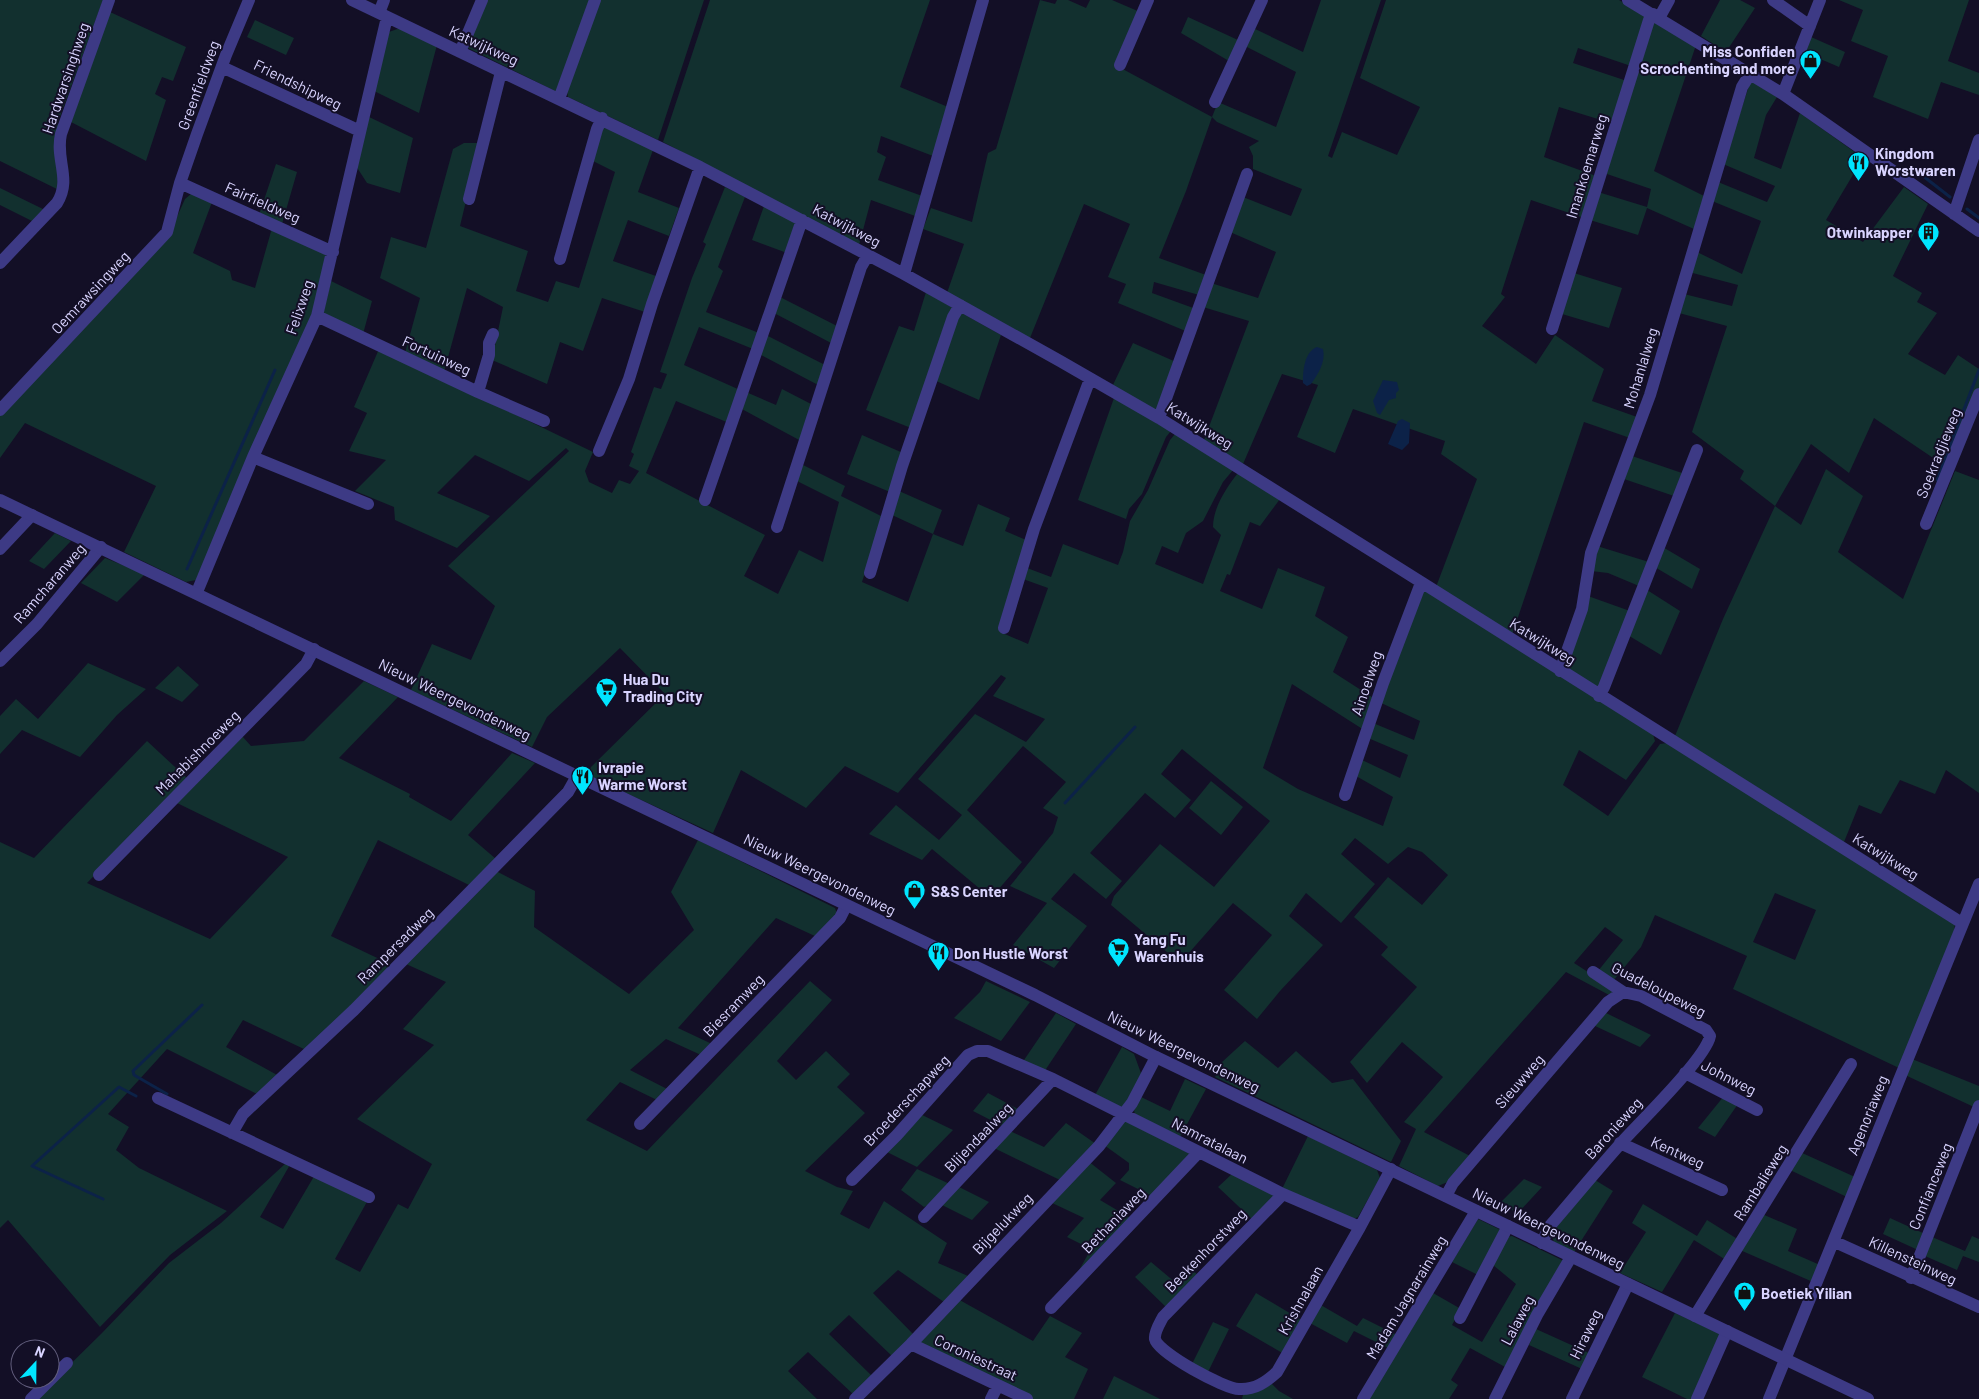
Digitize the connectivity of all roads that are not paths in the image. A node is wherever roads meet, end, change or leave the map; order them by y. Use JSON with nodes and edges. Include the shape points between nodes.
{"nodes":[{"id":1,"x":109,"y":0,"type":"edge"},
{"id":2,"x":248,"y":0,"type":"edge"},
{"id":3,"x":352,"y":0,"type":"edge"},
{"id":4,"x":384,"y":0,"type":"edge"},
{"id":5,"x":482,"y":0,"type":"edge"},
{"id":6,"x":595,"y":0,"type":"edge"},
{"id":7,"x":983,"y":0,"type":"edge"},
{"id":8,"x":1148,"y":0,"type":"edge"},
{"id":9,"x":1262,"y":0,"type":"edge"},
{"id":10,"x":1628,"y":0,"type":"edge"},
{"id":11,"x":1669,"y":0,"type":"edge"},
{"id":12,"x":1773,"y":0,"type":"edge"},
{"id":13,"x":1820,"y":0,"type":"edge"},
{"id":14,"x":383,"y":15,"type":"junction"},
{"id":15,"x":1656,"y":16,"type":"junction"},
{"id":16,"x":1810,"y":26,"type":"junction"},
{"id":17,"x":460,"y":52,"type":"junction"},
{"id":18,"x":1120,"y":65,"type":"dead end"},
{"id":19,"x":222,"y":67,"type":"junction"},
{"id":20,"x":501,"y":72,"type":"junction"},
{"id":21,"x":1750,"y":74,"type":"junction"},
{"id":22,"x":1783,"y":94,"type":"junction"},
{"id":23,"x":559,"y":99,"type":"junction"},
{"id":24,"x":1215,"y":102,"type":"dead end"},
{"id":25,"x":602,"y":118,"type":"junction"},
{"id":26,"x":360,"y":132,"type":"junction"},
{"id":27,"x":1979,"y":140,"type":"edge"},
{"id":28,"x":700,"y":167,"type":"junction"},
{"id":29,"x":1247,"y":174,"type":"dead end"},
{"id":30,"x":180,"y":183,"type":"junction"},
{"id":31,"x":469,"y":199,"type":"dead end"},
{"id":32,"x":1954,"y":214,"type":"junction"},
{"id":33,"x":802,"y":220,"type":"junction"},
{"id":34,"x":1979,"y":231,"type":"edge"},
{"id":35,"x":333,"y":252,"type":"junction"},
{"id":36,"x":868,"y":255,"type":"junction"},
{"id":37,"x":560,"y":259,"type":"dead end"},
{"id":38,"x":0,"y":263,"type":"edge"},
{"id":39,"x":904,"y":274,"type":"junction"},
{"id":40,"x":960,"y":305,"type":"junction"},
{"id":41,"x":317,"y":316,"type":"junction"},
{"id":42,"x":1552,"y":329,"type":"dead end"},
{"id":43,"x":493,"y":334,"type":"dead end"},
{"id":44,"x":1090,"y":379,"type":"junction"},
{"id":45,"x":478,"y":392,"type":"junction"},
{"id":46,"x":1979,"y":394,"type":"edge"},
{"id":47,"x":0,"y":410,"type":"edge"},
{"id":48,"x":1159,"y":418,"type":"junction"},
{"id":49,"x":544,"y":421,"type":"dead end"},
{"id":50,"x":1697,"y":450,"type":"dead end"},
{"id":51,"x":599,"y":451,"type":"dead end"},
{"id":52,"x":253,"y":457,"type":"junction"},
{"id":53,"x":0,"y":500,"type":"edge"},
{"id":54,"x":705,"y":500,"type":"dead end"},
{"id":55,"x":368,"y":504,"type":"dead end"},
{"id":56,"x":32,"y":515,"type":"junction"},
{"id":57,"x":1926,"y":524,"type":"dead end"},
{"id":58,"x":777,"y":527,"type":"dead end"},
{"id":59,"x":101,"y":548,"type":"junction"},
{"id":60,"x":0,"y":549,"type":"edge"},
{"id":61,"x":870,"y":573,"type":"dead end"},
{"id":62,"x":1420,"y":583,"type":"junction"},
{"id":63,"x":197,"y":592,"type":"junction"},
{"id":64,"x":1004,"y":628,"type":"dead end"},
{"id":65,"x":314,"y":650,"type":"junction"},
{"id":66,"x":0,"y":660,"type":"edge"},
{"id":67,"x":1560,"y":671,"type":"junction"},
{"id":68,"x":1598,"y":696,"type":"junction"},
{"id":69,"x":577,"y":776,"type":"junction"},
{"id":70,"x":1345,"y":795,"type":"dead end"},
{"id":71,"x":99,"y":875,"type":"dead end"},
{"id":72,"x":1979,"y":884,"type":"edge"},
{"id":73,"x":846,"y":906,"type":"junction"},
{"id":74,"x":1962,"y":923,"type":"junction"},
{"id":75,"x":1593,"y":972,"type":"dead end"},
{"id":76,"x":1622,"y":992,"type":"junction"},
{"id":77,"x":1710,"y":1036,"type":"joint"},
{"id":78,"x":988,"y":1051,"type":"joint"},
{"id":79,"x":1156,"y":1057,"type":"junction"},
{"id":80,"x":1851,"y":1064,"type":"dead end"},
{"id":81,"x":1685,"y":1073,"type":"junction"},
{"id":82,"x":1053,"y":1079,"type":"junction"},
{"id":83,"x":158,"y":1098,"type":"dead end"},
{"id":84,"x":1979,"y":1106,"type":"edge"},
{"id":85,"x":1757,"y":1110,"type":"dead end"},
{"id":86,"x":1124,"y":1114,"type":"junction"},
{"id":87,"x":640,"y":1124,"type":"dead end"},
{"id":88,"x":232,"y":1133,"type":"junction"},
{"id":89,"x":1620,"y":1143,"type":"junction"},
{"id":90,"x":1198,"y":1153,"type":"junction"},
{"id":91,"x":1391,"y":1169,"type":"junction"},
{"id":92,"x":852,"y":1180,"type":"dead end"},
{"id":93,"x":1722,"y":1190,"type":"dead end"},
{"id":94,"x":1284,"y":1194,"type":"junction"},
{"id":95,"x":1446,"y":1196,"type":"junction"},
{"id":96,"x":369,"y":1197,"type":"dead end"},
{"id":97,"x":1476,"y":1211,"type":"junction"},
{"id":98,"x":924,"y":1217,"type":"dead end"},
{"id":99,"x":1508,"y":1226,"type":"junction"},
{"id":100,"x":1360,"y":1227,"type":"junction"},
{"id":101,"x":1834,"y":1242,"type":"junction"},
{"id":102,"x":1542,"y":1243,"type":"junction"},
{"id":103,"x":1572,"y":1257,"type":"junction"},
{"id":104,"x":1911,"y":1278,"type":"junction"},
{"id":105,"x":1628,"y":1284,"type":"junction"},
{"id":106,"x":1979,"y":1307,"type":"edge"},
{"id":107,"x":1051,"y":1308,"type":"dead end"},
{"id":108,"x":1695,"y":1316,"type":"junction"},
{"id":109,"x":1460,"y":1318,"type":"dead end"},
{"id":110,"x":1726,"y":1331,"type":"junction"},
{"id":111,"x":910,"y":1344,"type":"junction"},
{"id":112,"x":1787,"y":1359,"type":"junction"},
{"id":113,"x":66,"y":1363,"type":"dead end"},
{"id":114,"x":1262,"y":1384,"type":"joint"},
{"id":115,"x":998,"y":1385,"type":"junction"},
{"id":116,"x":31,"y":1399,"type":"edge"},
{"id":117,"x":855,"y":1399,"type":"edge"},
{"id":118,"x":991,"y":1399,"type":"edge"},
{"id":119,"x":1027,"y":1399,"type":"edge"},
{"id":120,"x":1363,"y":1399,"type":"edge"},
{"id":121,"x":1495,"y":1399,"type":"edge"},
{"id":122,"x":1572,"y":1399,"type":"edge"},
{"id":123,"x":1697,"y":1399,"type":"edge"},
{"id":124,"x":1769,"y":1399,"type":"edge"},
{"id":125,"x":1868,"y":1399,"type":"edge"}],
"edges":[{"from":1,"to":38,"type":"street","name":"Hardwarsinghweg","via":[[61,134],[63,194]]},
{"from":2,"to":19,"type":"street","name":"Greenfieldweg"},
{"from":3,"to":14,"type":"street","name":"Katwijkweg"},
{"from":4,"to":14,"type":"street","name":"Felixweg"},
{"from":5,"to":17,"type":"street"},
{"from":6,"to":23,"type":"street"},
{"from":7,"to":39,"type":"street"},
{"from":8,"to":18,"type":"street"},
{"from":9,"to":24,"type":"street"},
{"from":10,"to":15,"type":"street"},
{"from":11,"to":15,"type":"street","name":"Imankoemarweg"},
{"from":12,"to":16,"type":"street"},
{"from":13,"to":16,"type":"street"},
{"from":14,"to":17,"type":"street","name":"Katwijkweg"},
{"from":14,"to":26,"type":"street","name":"Felixweg"},
{"from":15,"to":21,"type":"street"},
{"from":15,"to":42,"type":"street","name":"Imankoemarweg","via":[[1648,20]]},
{"from":16,"to":22,"type":"street"},
{"from":17,"to":20,"type":"street","name":"Katwijkweg"},
{"from":19,"to":26,"type":"street","name":"Friendshipweg"},
{"from":19,"to":30,"type":"street","name":"Greenfieldweg"},
{"from":20,"to":23,"type":"street","name":"Katwijkweg"},
{"from":20,"to":31,"type":"street"},
{"from":21,"to":22,"type":"street"},
{"from":21,"to":67,"type":"street","name":"Mohanlalweg","via":[[1742,87],[1650,395],[1590,554],[1582,609]]},
{"from":22,"to":32,"type":"street"},
{"from":23,"to":25,"type":"street","name":"Katwijkweg"},
{"from":25,"to":28,"type":"street","name":"Katwijkweg"},
{"from":25,"to":37,"type":"street"},
{"from":26,"to":35,"type":"street","name":"Felixweg"},
{"from":27,"to":32,"type":"street"},
{"from":28,"to":33,"type":"street","name":"Katwijkweg"},
{"from":28,"to":51,"type":"street","via":[[629,380]]},
{"from":29,"to":48,"type":"street"},
{"from":30,"to":35,"type":"street","name":"Fairfieldweg"},
{"from":30,"to":47,"type":"street","name":"Oemrawsingweg","via":[[167,232]]},
{"from":32,"to":34,"type":"street"},
{"from":33,"to":36,"type":"street","name":"Katwijkweg"},
{"from":33,"to":54,"type":"street"},
{"from":35,"to":41,"type":"street","name":"Felixweg"},
{"from":36,"to":39,"type":"street","name":"Katwijkweg"},
{"from":36,"to":58,"type":"street","via":[[861,267]]},
{"from":39,"to":40,"type":"street","name":"Katwijkweg"},
{"from":40,"to":44,"type":"street","name":"Katwijkweg"},
{"from":40,"to":61,"type":"street","via":[[919,415]]},
{"from":41,"to":45,"type":"street","name":"Fortuinweg"},
{"from":41,"to":52,"type":"street","name":"Felixweg"},
{"from":43,"to":45,"type":"street"},
{"from":44,"to":48,"type":"street","name":"Katwijkweg"},
{"from":44,"to":64,"type":"street","via":[[1034,529]]},
{"from":45,"to":49,"type":"street","name":"Fortuinweg"},
{"from":46,"to":57,"type":"street","name":"Soekradjieweg"},
{"from":48,"to":62,"type":"street","name":"Katwijkweg"},
{"from":50,"to":68,"type":"street"},
{"from":52,"to":55,"type":"street"},
{"from":52,"to":63,"type":"street","name":"Felixweg"},
{"from":53,"to":56,"type":"street","name":"Nieuw Weergevondenweg"},
{"from":56,"to":59,"type":"street","name":"Nieuw Weergevondenweg"},
{"from":56,"to":60,"type":"street"},
{"from":59,"to":63,"type":"street","name":"Nieuw Weergevondenweg"},
{"from":59,"to":66,"type":"street","name":"Ramcharanweg","via":[[37,624]]},
{"from":62,"to":67,"type":"street","name":"Katwijkweg"},
{"from":62,"to":70,"type":"street","name":"Ainoelweg"},
{"from":63,"to":65,"type":"street","name":"Nieuw Weergevondenweg"},
{"from":65,"to":69,"type":"street","name":"Nieuw Weergevondenweg"},
{"from":65,"to":71,"type":"street","name":"Mahabishnoeweg","via":[[306,664]]},
{"from":67,"to":68,"type":"street","name":"Katwijkweg"},
{"from":68,"to":74,"type":"street","name":"Katwijkweg"},
{"from":69,"to":73,"type":"street","name":"Nieuw Weergevondenweg"},
{"from":69,"to":88,"type":"street","name":"Rampersadweg","via":[[568,792],[490,874],[354,1010],[243,1114]]},
{"from":72,"to":74,"type":"street","name":"Agenoriaweg"},
{"from":73,"to":79,"type":"street","name":"Nieuw Weergevondenweg","via":[[1035,995]]},
{"from":73,"to":87,"type":"street","name":"Biesramweg","via":[[840,918]]},
{"from":74,"to":101,"type":"street","name":"Agenoriaweg"},
{"from":75,"to":76,"type":"street","name":"Guadeloupeweg"},
{"from":76,"to":77,"type":"street","name":"Guadeloupeweg","via":[[1641,996],[1706,1030]]},
{"from":76,"to":95,"type":"street","name":"Sieuwweg","via":[[1608,1002],[1453,1183]]},
{"from":77,"to":81,"type":"street","name":"Baronieweg"},
{"from":78,"to":82,"type":"street","name":"Namratalaan"},
{"from":78,"to":92,"type":"street","name":"Broederschapweg","via":[[968,1055]]},
{"from":79,"to":86,"type":"street","name":"Bijgelukweg"},
{"from":79,"to":91,"type":"street","name":"Nieuw Weergevondenweg"},
{"from":80,"to":108,"type":"street","name":"Rambalieweg"},
{"from":81,"to":85,"type":"street","name":"Johnweg"},
{"from":81,"to":89,"type":"street","name":"Baronieweg"},
{"from":82,"to":86,"type":"street","name":"Namratalaan"},
{"from":82,"to":98,"type":"street","name":"Blijendaalweg"},
{"from":83,"to":88,"type":"street"},
{"from":84,"to":104,"type":"street","name":"Confianceweg"},
{"from":86,"to":90,"type":"street","name":"Namratalaan"},
{"from":86,"to":111,"type":"street","name":"Bijgelukweg","via":[[1099,1146]]},
{"from":88,"to":96,"type":"street"},
{"from":89,"to":93,"type":"street","name":"Kentweg"},
{"from":89,"to":102,"type":"street","name":"Baronieweg","via":[[1549,1227]]},
{"from":90,"to":94,"type":"street","name":"Namratalaan"},
{"from":90,"to":107,"type":"street","name":"Bethaniaweg"},
{"from":91,"to":95,"type":"street","name":"Nieuw Weergevondenweg"},
{"from":91,"to":100,"type":"street"},
{"from":94,"to":100,"type":"street","name":"Namratalaan"},
{"from":94,"to":114,"type":"street","name":"Beekenhorstweg","via":[[1163,1317],[1155,1333],[1155,1339],[1165,1352],[1229,1388],[1250,1388]]},
{"from":95,"to":97,"type":"street","name":"Nieuw Weergevondenweg"},
{"from":97,"to":99,"type":"street","name":"Nieuw Weergevondenweg"},
{"from":97,"to":120,"type":"street","name":"Madam Jagnarainweg"},
{"from":99,"to":102,"type":"street","name":"Nieuw Weergevondenweg"},
{"from":99,"to":109,"type":"street"},
{"from":100,"to":114,"type":"street","name":"Krishnalaan","via":[[1282,1365]]},
{"from":101,"to":104,"type":"street","name":"Killensteinweg"},
{"from":101,"to":112,"type":"street","name":"Agenoriaweg"},
{"from":102,"to":103,"type":"street","name":"Nieuw Weergevondenweg"},
{"from":103,"to":105,"type":"street","name":"Nieuw Weergevondenweg"},
{"from":103,"to":121,"type":"street","name":"Lalaweg","via":[[1537,1316]]},
{"from":104,"to":106,"type":"street","name":"Killensteinweg"},
{"from":105,"to":108,"type":"street","name":"Nieuw Weergevondenweg"},
{"from":105,"to":122,"type":"street","name":"Hiraweg"},
{"from":108,"to":110,"type":"street","name":"Nieuw Weergevondenweg"},
{"from":110,"to":112,"type":"street","name":"Nieuw Weergevondenweg"},
{"from":110,"to":123,"type":"street"},
{"from":111,"to":115,"type":"street","name":"Coroniestraat"},
{"from":111,"to":117,"type":"street","name":"Bijgelukweg"},
{"from":112,"to":124,"type":"street","name":"Agenoriaweg"},
{"from":112,"to":125,"type":"street","name":"Nieuw Weergevondenweg"},
{"from":113,"to":116,"type":"street"},
{"from":115,"to":118,"type":"street"},
{"from":115,"to":119,"type":"street","name":"Coroniestraat"}]}
